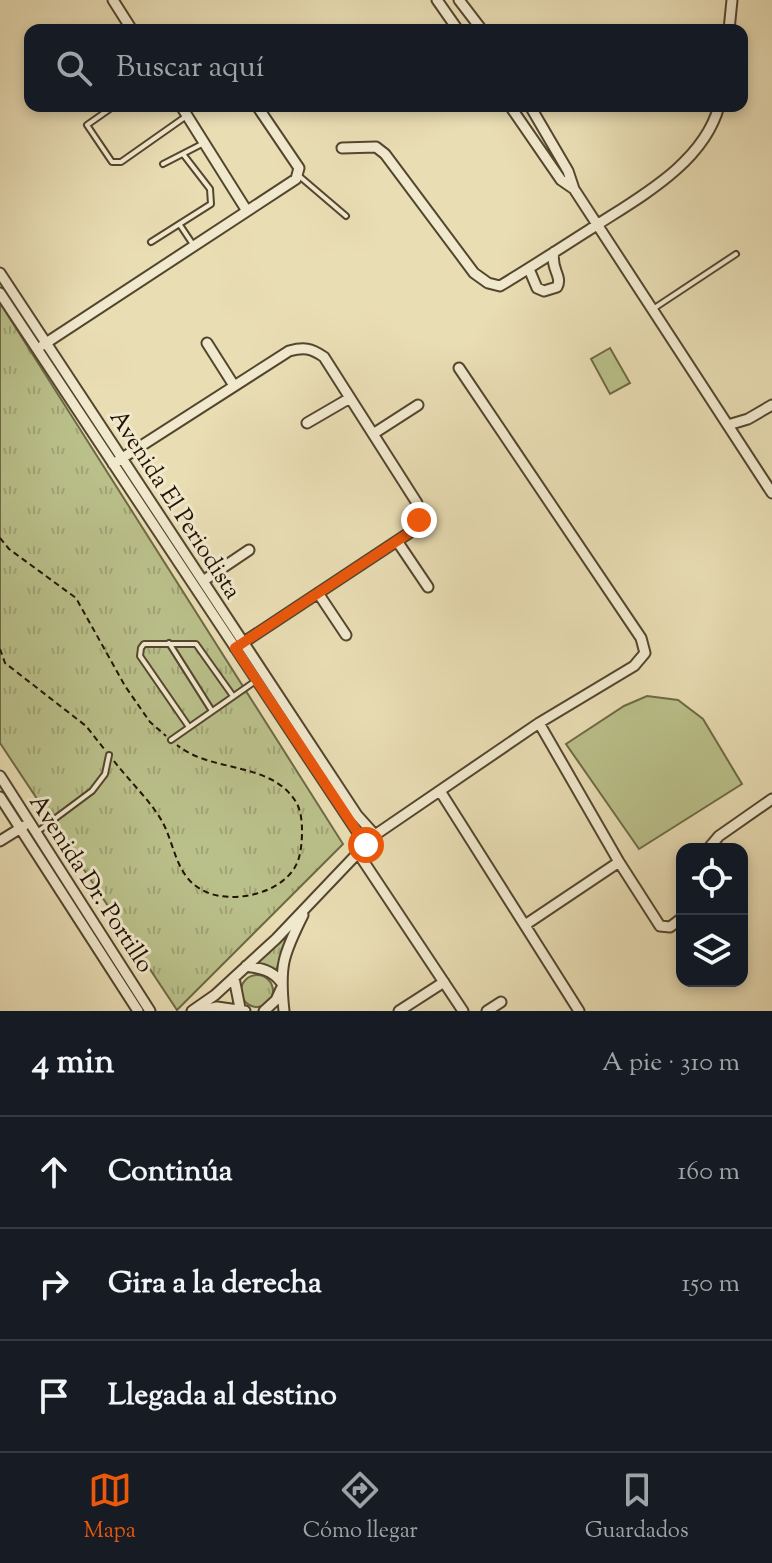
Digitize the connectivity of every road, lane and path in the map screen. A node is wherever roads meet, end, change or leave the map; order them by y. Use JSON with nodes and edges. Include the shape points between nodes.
{"nodes":[{"id":1,"x":113,"y":0,"type":"edge"},
{"id":2,"x":437,"y":0,"type":"edge"},
{"id":3,"x":459,"y":0,"type":"edge"},
{"id":4,"x":732,"y":0,"type":"edge"},
{"id":5,"x":128,"y":24,"type":"edge"},
{"id":6,"x":454,"y":24,"type":"edge"},
{"id":7,"x":477,"y":24,"type":"edge"},
{"id":8,"x":730,"y":24,"type":"edge"},
{"id":9,"x":105,"y":112,"type":"edge"},
{"id":10,"x":185,"y":112,"type":"edge"},
{"id":11,"x":261,"y":112,"type":"edge"},
{"id":12,"x":514,"y":112,"type":"edge"},
{"id":13,"x":534,"y":112,"type":"edge"},
{"id":14,"x":718,"y":112,"type":"edge"},
{"id":15,"x":187,"y":116,"type":"junction"},
{"id":16,"x":204,"y":143,"type":"junction"},
{"id":17,"x":342,"y":148,"type":"dead end"},
{"id":18,"x":183,"y":154,"type":"junction"},
{"id":19,"x":163,"y":164,"type":"dead end"},
{"id":20,"x":298,"y":175,"type":"junction"},
{"id":21,"x":574,"y":189,"type":"junction"},
{"id":22,"x":247,"y":211,"type":"junction"},
{"id":23,"x":346,"y":216,"type":"dead end"},
{"id":24,"x":598,"y":224,"type":"junction"},
{"id":25,"x":180,"y":225,"type":"junction"},
{"id":26,"x":151,"y":242,"type":"dead end"},
{"id":27,"x":194,"y":246,"type":"junction"},
{"id":28,"x":554,"y":252,"type":"junction"},
{"id":29,"x":736,"y":254,"type":"dead end"},
{"id":30,"x":529,"y":269,"type":"junction"},
{"id":31,"x":0,"y":273,"type":"edge"},
{"id":32,"x":0,"y":293,"type":"edge"},
{"id":33,"x":653,"y":309,"type":"junction"},
{"id":34,"x":207,"y":343,"type":"dead end"},
{"id":35,"x":42,"y":346,"type":"junction"},
{"id":36,"x":459,"y":368,"type":"dead end"},
{"id":37,"x":233,"y":384,"type":"junction"},
{"id":38,"x":350,"y":398,"type":"junction"},
{"id":39,"x":418,"y":405,"type":"dead end"},
{"id":40,"x":772,"y":405,"type":"edge"},
{"id":41,"x":307,"y":423,"type":"dead end"},
{"id":42,"x":728,"y":425,"type":"junction"},
{"id":43,"x":373,"y":434,"type":"junction"},
{"id":44,"x":117,"y":461,"type":"junction"},
{"id":45,"x":772,"y":493,"type":"edge"},
{"id":46,"x":0,"y":538,"type":"edge"},
{"id":47,"x":397,"y":541,"type":"junction"},
{"id":48,"x":249,"y":550,"type":"dead end"},
{"id":49,"x":203,"y":581,"type":"junction"},
{"id":50,"x":428,"y":587,"type":"dead end"},
{"id":51,"x":318,"y":593,"type":"junction"},
{"id":52,"x":346,"y":635,"type":"dead end"},
{"id":53,"x":169,"y":643,"type":"junction"},
{"id":54,"x":239,"y":646,"type":"junction"},
{"id":55,"x":0,"y":649,"type":"edge"},
{"id":56,"x":256,"y":680,"type":"junction"},
{"id":57,"x":233,"y":696,"type":"junction"},
{"id":58,"x":212,"y":711,"type":"junction"},
{"id":59,"x":539,"y":723,"type":"junction"},
{"id":60,"x":189,"y":727,"type":"junction"},
{"id":61,"x":171,"y":740,"type":"junction"},
{"id":62,"x":109,"y":755,"type":"junction"},
{"id":63,"x":0,"y":776,"type":"edge"},
{"id":64,"x":440,"y":791,"type":"junction"},
{"id":65,"x":0,"y":797,"type":"edge"},
{"id":66,"x":772,"y":799,"type":"edge"},
{"id":67,"x":30,"y":822,"type":"junction"},
{"id":68,"x":20,"y":828,"type":"junction"},
{"id":69,"x":36,"y":832,"type":"junction"},
{"id":70,"x":375,"y":835,"type":"junction"},
{"id":71,"x":0,"y":841,"type":"edge"},
{"id":72,"x":713,"y":843,"type":"edge"},
{"id":73,"x":362,"y":849,"type":"junction"},
{"id":74,"x":619,"y":862,"type":"junction"},
{"id":75,"x":307,"y":906,"type":"junction"},
{"id":76,"x":676,"y":922,"type":"edge"},
{"id":77,"x":525,"y":925,"type":"junction"},
{"id":78,"x":246,"y":966,"type":"junction"},
{"id":79,"x":234,"y":978,"type":"junction"},
{"id":80,"x":444,"y":982,"type":"junction"},
{"id":81,"x":281,"y":986,"type":"junction"},
{"id":82,"x":501,"y":1002,"type":"dead end"},
{"id":83,"x":242,"y":1010,"type":"edge"},
{"id":84,"x":138,"y":1011,"type":"edge"},
{"id":85,"x":150,"y":1011,"type":"edge"},
{"id":86,"x":192,"y":1011,"type":"edge"},
{"id":87,"x":200,"y":1011,"type":"edge"},
{"id":88,"x":264,"y":1011,"type":"edge"},
{"id":89,"x":284,"y":1011,"type":"edge"},
{"id":90,"x":399,"y":1011,"type":"edge"},
{"id":91,"x":463,"y":1011,"type":"edge"},
{"id":92,"x":487,"y":1011,"type":"edge"},
{"id":93,"x":579,"y":1011,"type":"edge"}],
"edges":[{"from":1,"to":5,"type":"street"},
{"from":2,"to":6,"type":"street"},
{"from":3,"to":7,"type":"street"},
{"from":4,"to":8,"type":"street"},
{"from":9,"to":15,"type":"lane","via":[[87,125],[112,162],[121,162]]},
{"from":10,"to":15,"type":"street"},
{"from":11,"to":20,"type":"street","via":[[299,168]]},
{"from":12,"to":21,"type":"street","via":[[561,180]]},
{"from":13,"to":21,"type":"street"},
{"from":14,"to":24,"type":"street","via":[[697,147],[671,174]]},
{"from":15,"to":16,"type":"street"},
{"from":16,"to":18,"type":"lane"},
{"from":16,"to":22,"type":"street"},
{"from":17,"to":30,"type":"street","via":[[376,147],[385,154],[474,273],[488,283],[500,286]]},
{"from":18,"to":19,"type":"lane"},
{"from":18,"to":25,"type":"lane","via":[[210,189],[212,201]]},
{"from":20,"to":22,"type":"street"},
{"from":20,"to":23,"type":"lane"},
{"from":21,"to":24,"type":"street"},
{"from":22,"to":27,"type":"street"},
{"from":24,"to":28,"type":"street"},
{"from":24,"to":33,"type":"street"},
{"from":25,"to":26,"type":"lane"},
{"from":25,"to":27,"type":"lane"},
{"from":27,"to":35,"type":"street"},
{"from":28,"to":30,"type":"street"},
{"from":28,"to":30,"type":"street","via":[[557,287],[537,288]]},
{"from":29,"to":33,"type":"lane"},
{"from":31,"to":35,"type":"street","name":"Avenida El Periodista"},
{"from":32,"to":35,"type":"street"},
{"from":33,"to":42,"type":"street"},
{"from":34,"to":37,"type":"street"},
{"from":35,"to":44,"type":"street","name":"Avenida El Periodista"},
{"from":36,"to":59,"type":"street","via":[[641,638],[645,653],[634,666]]},
{"from":37,"to":38,"type":"street","via":[[303,347],[324,357]]},
{"from":37,"to":44,"type":"street"},
{"from":38,"to":41,"type":"street"},
{"from":38,"to":43,"type":"street"},
{"from":39,"to":43,"type":"street"},
{"from":40,"to":42,"type":"street"},
{"from":42,"to":45,"type":"street"},
{"from":43,"to":47,"type":"street","via":[[417,503],[419,520]]},
{"from":44,"to":49,"type":"street","name":"Avenida El Periodista"},
{"from":44,"to":54,"type":"street"},
{"from":46,"to":61,"type":"path","via":[[76,598],[125,686],[150,722]]},
{"from":47,"to":50,"type":"street"},
{"from":47,"to":51,"type":"street"},
{"from":48,"to":49,"type":"street"},
{"from":49,"to":54,"type":"street","name":"Avenida El Periodista"},
{"from":51,"to":52,"type":"street"},
{"from":51,"to":54,"type":"street"},
{"from":53,"to":57,"type":"lane","via":[[196,644]]},
{"from":53,"to":58,"type":"lane"},
{"from":53,"to":60,"type":"lane","via":[[144,644],[140,656]]},
{"from":54,"to":56,"type":"street"},
{"from":54,"to":70,"type":"street","name":"Avenida El Periodista"},
{"from":55,"to":62,"type":"path","via":[[5,663],[86,726]]},
{"from":56,"to":57,"type":"lane"},
{"from":56,"to":73,"type":"street"},
{"from":57,"to":58,"type":"lane"},
{"from":58,"to":60,"type":"lane"},
{"from":59,"to":64,"type":"street"},
{"from":59,"to":74,"type":"street"},
{"from":60,"to":61,"type":"lane"},
{"from":61,"to":62,"type":"path","via":[[208,762],[261,775],[296,802],[302,845],[296,866],[283,880],[238,897],[219,898],[199,889],[177,863],[163,823]]},
{"from":62,"to":69,"type":"lane","via":[[105,774],[92,791]]},
{"from":63,"to":67,"type":"street","name":"Avenida Dr. Portillo"},
{"from":64,"to":70,"type":"street"},
{"from":64,"to":77,"type":"street"},
{"from":65,"to":68,"type":"street","name":"Avenida Dr. Portillo"},
{"from":66,"to":72,"type":"street"},
{"from":67,"to":68,"type":"street"},
{"from":67,"to":69,"type":"street","name":"Avenida Dr. Portillo"},
{"from":68,"to":71,"type":"street"},
{"from":68,"to":84,"type":"street","name":"Avenida Dr. Portillo"},
{"from":69,"to":85,"type":"street","name":"Avenida Dr. Portillo"},
{"from":70,"to":73,"type":"street"},
{"from":73,"to":75,"type":"street"},
{"from":73,"to":80,"type":"street"},
{"from":74,"to":76,"type":"street","via":[[660,926]]},
{"from":74,"to":77,"type":"street"},
{"from":75,"to":78,"type":"street"},
{"from":75,"to":81,"type":"street","via":[[283,957]]},
{"from":77,"to":93,"type":"street"},
{"from":78,"to":79,"type":"street"},
{"from":78,"to":81,"type":"street","via":[[274,974]]},
{"from":79,"to":83,"type":"street"},
{"from":79,"to":86,"type":"street"},
{"from":80,"to":90,"type":"street"},
{"from":80,"to":91,"type":"street"},
{"from":81,"to":88,"type":"street"},
{"from":81,"to":89,"type":"street"},
{"from":82,"to":92,"type":"street"},
{"from":83,"to":87,"type":"street"}]}
